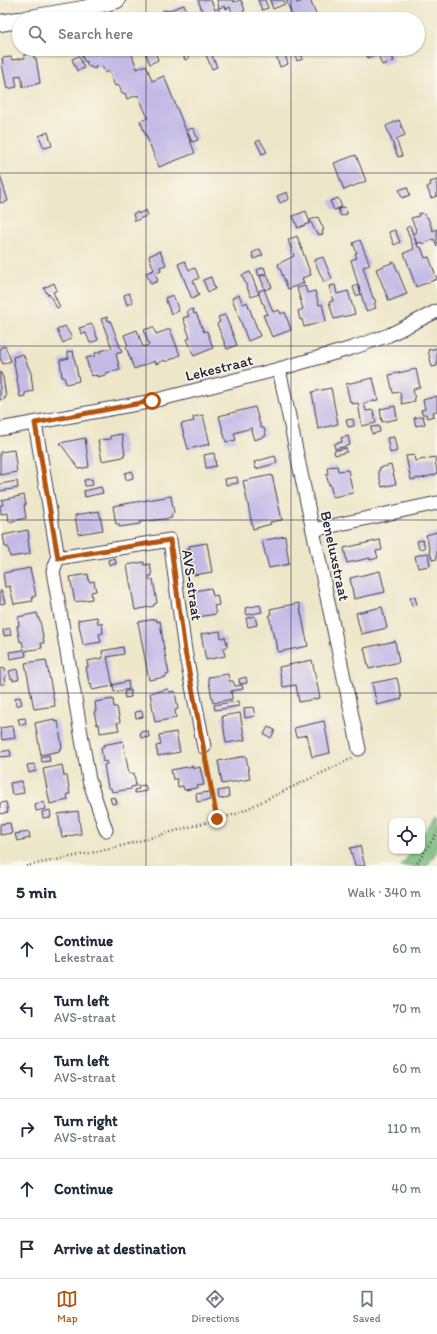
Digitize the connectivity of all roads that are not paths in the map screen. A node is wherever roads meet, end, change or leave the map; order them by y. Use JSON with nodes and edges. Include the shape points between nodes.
{"nodes":[{"id":1,"x":117,"y":0,"type":"edge"},
{"id":2,"x":66,"y":12,"type":"edge"},
{"id":3,"x":12,"y":21,"type":"edge"},
{"id":4,"x":0,"y":23,"type":"edge"},
{"id":5,"x":437,"y":311,"type":"edge"},
{"id":6,"x":279,"y":369,"type":"junction"},
{"id":7,"x":35,"y":423,"type":"junction"},
{"id":8,"x":0,"y":429,"type":"edge"},
{"id":9,"x":437,"y":503,"type":"edge"},
{"id":10,"x":313,"y":530,"type":"junction"},
{"id":11,"x":58,"y":558,"type":"junction"},
{"id":12,"x":204,"y":747,"type":"road end"},
{"id":13,"x":359,"y":749,"type":"road end"},
{"id":14,"x":106,"y":830,"type":"dead end"}],
"edges":[{"from":1,"to":2,"type":"street"},
{"from":3,"to":4,"type":"street"},
{"from":5,"to":6,"type":"street","name":"Lekestraat","via":[[352,348]]},
{"from":6,"to":7,"type":"street","name":"Lekestraat","via":[[152,401]]},
{"from":6,"to":10,"type":"street","name":"Beneluxstraat"},
{"from":7,"to":8,"type":"street","name":"Lekestraat"},
{"from":7,"to":11,"type":"street"},
{"from":9,"to":10,"type":"street"},
{"from":10,"to":13,"type":"street","name":"Beneluxstraat"},
{"from":11,"to":12,"type":"street","name":"AVS-straat","via":[[170,540],[185,651]]},
{"from":11,"to":14,"type":"street","via":[[52,572],[89,780]]}]}
